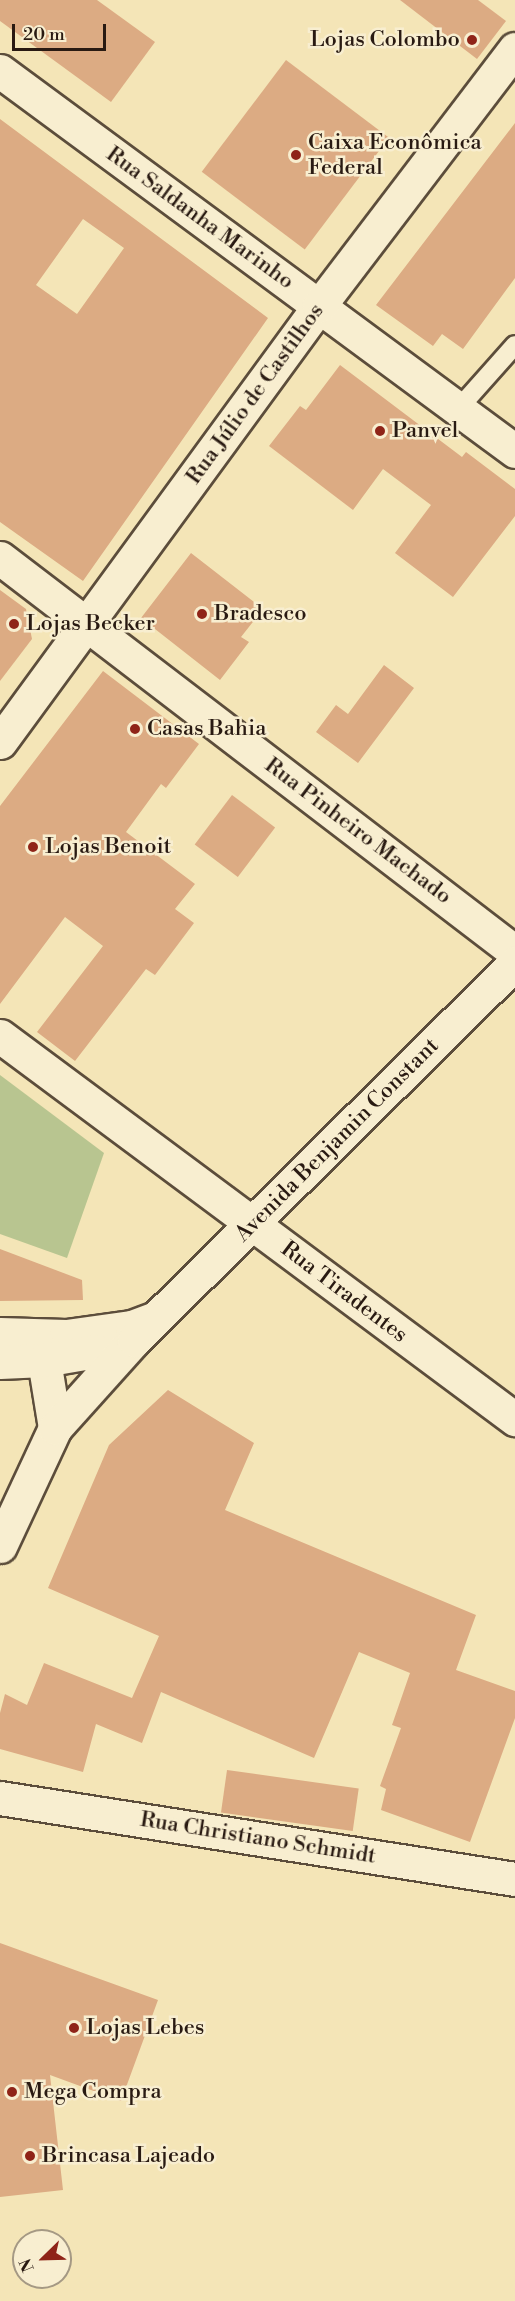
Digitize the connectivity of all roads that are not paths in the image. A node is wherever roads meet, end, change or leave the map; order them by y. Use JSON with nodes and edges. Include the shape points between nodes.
{"nodes":[{"id":1,"x":515,"y":49,"type":"edge"},
{"id":2,"x":0,"y":71,"type":"edge"},
{"id":3,"x":319,"y":306,"type":"junction"},
{"id":4,"x":515,"y":345,"type":"edge"},
{"id":5,"x":459,"y":408,"type":"junction"},
{"id":6,"x":515,"y":451,"type":"edge"},
{"id":7,"x":0,"y":558,"type":"edge"},
{"id":8,"x":86,"y":624,"type":"junction"},
{"id":9,"x":0,"y":742,"type":"edge"},
{"id":10,"x":515,"y":952,"type":"edge"},
{"id":11,"x":515,"y":963,"type":"edge"},
{"id":12,"x":0,"y":1036,"type":"edge"},
{"id":13,"x":252,"y":1224,"type":"junction"},
{"id":14,"x":158,"y":1317,"type":"junction"},
{"id":15,"x":0,"y":1334,"type":"edge"},
{"id":16,"x":134,"y":1340,"type":"junction"},
{"id":17,"x":47,"y":1344,"type":"junction"},
{"id":18,"x":0,"y":1362,"type":"edge"},
{"id":19,"x":515,"y":1419,"type":"edge"},
{"id":20,"x":55,"y":1428,"type":"junction"},
{"id":21,"x":0,"y":1546,"type":"edge"},
{"id":22,"x":0,"y":1798,"type":"edge"},
{"id":23,"x":515,"y":1879,"type":"edge"}],
"edges":[{"from":1,"to":3,"type":"street","name":"Rua Júlio de Castilhos"},
{"from":2,"to":3,"type":"street","name":"Rua Saldanha Marinho"},
{"from":3,"to":5,"type":"street","name":"Rua Saldanha Marinho"},
{"from":3,"to":8,"type":"street","name":"Rua Júlio de Castilhos"},
{"from":4,"to":5,"type":"lane"},
{"from":5,"to":6,"type":"street","name":"Rua Saldanha Marinho"},
{"from":7,"to":8,"type":"street","name":"Rua Pinheiro Machado"},
{"from":8,"to":9,"type":"street","name":"Rua Júlio de Castilhos"},
{"from":8,"to":10,"type":"street","name":"Rua Pinheiro Machado"},
{"from":11,"to":13,"type":"street","name":"Avenida Benjamin Constant"},
{"from":12,"to":13,"type":"street","name":"Rua Tiradentes"},
{"from":13,"to":14,"type":"street","name":"Avenida Benjamin Constant"},
{"from":13,"to":19,"type":"street","name":"Rua Tiradentes"},
{"from":14,"to":16,"type":"street","name":"Avenida Benjamin Constant"},
{"from":14,"to":17,"type":"street","name":"Avenida Benjamin Constant","via":[[132,1327]]},
{"from":15,"to":17,"type":"street"},
{"from":16,"to":17,"type":"street"},
{"from":16,"to":20,"type":"street","name":"Avenida Benjamin Constant"},
{"from":17,"to":18,"type":"street"},
{"from":17,"to":20,"type":"street"},
{"from":20,"to":21,"type":"street","name":"Avenida Benjamin Constant"},
{"from":22,"to":23,"type":"street","name":"Rua Christiano Schmidt"}]}
